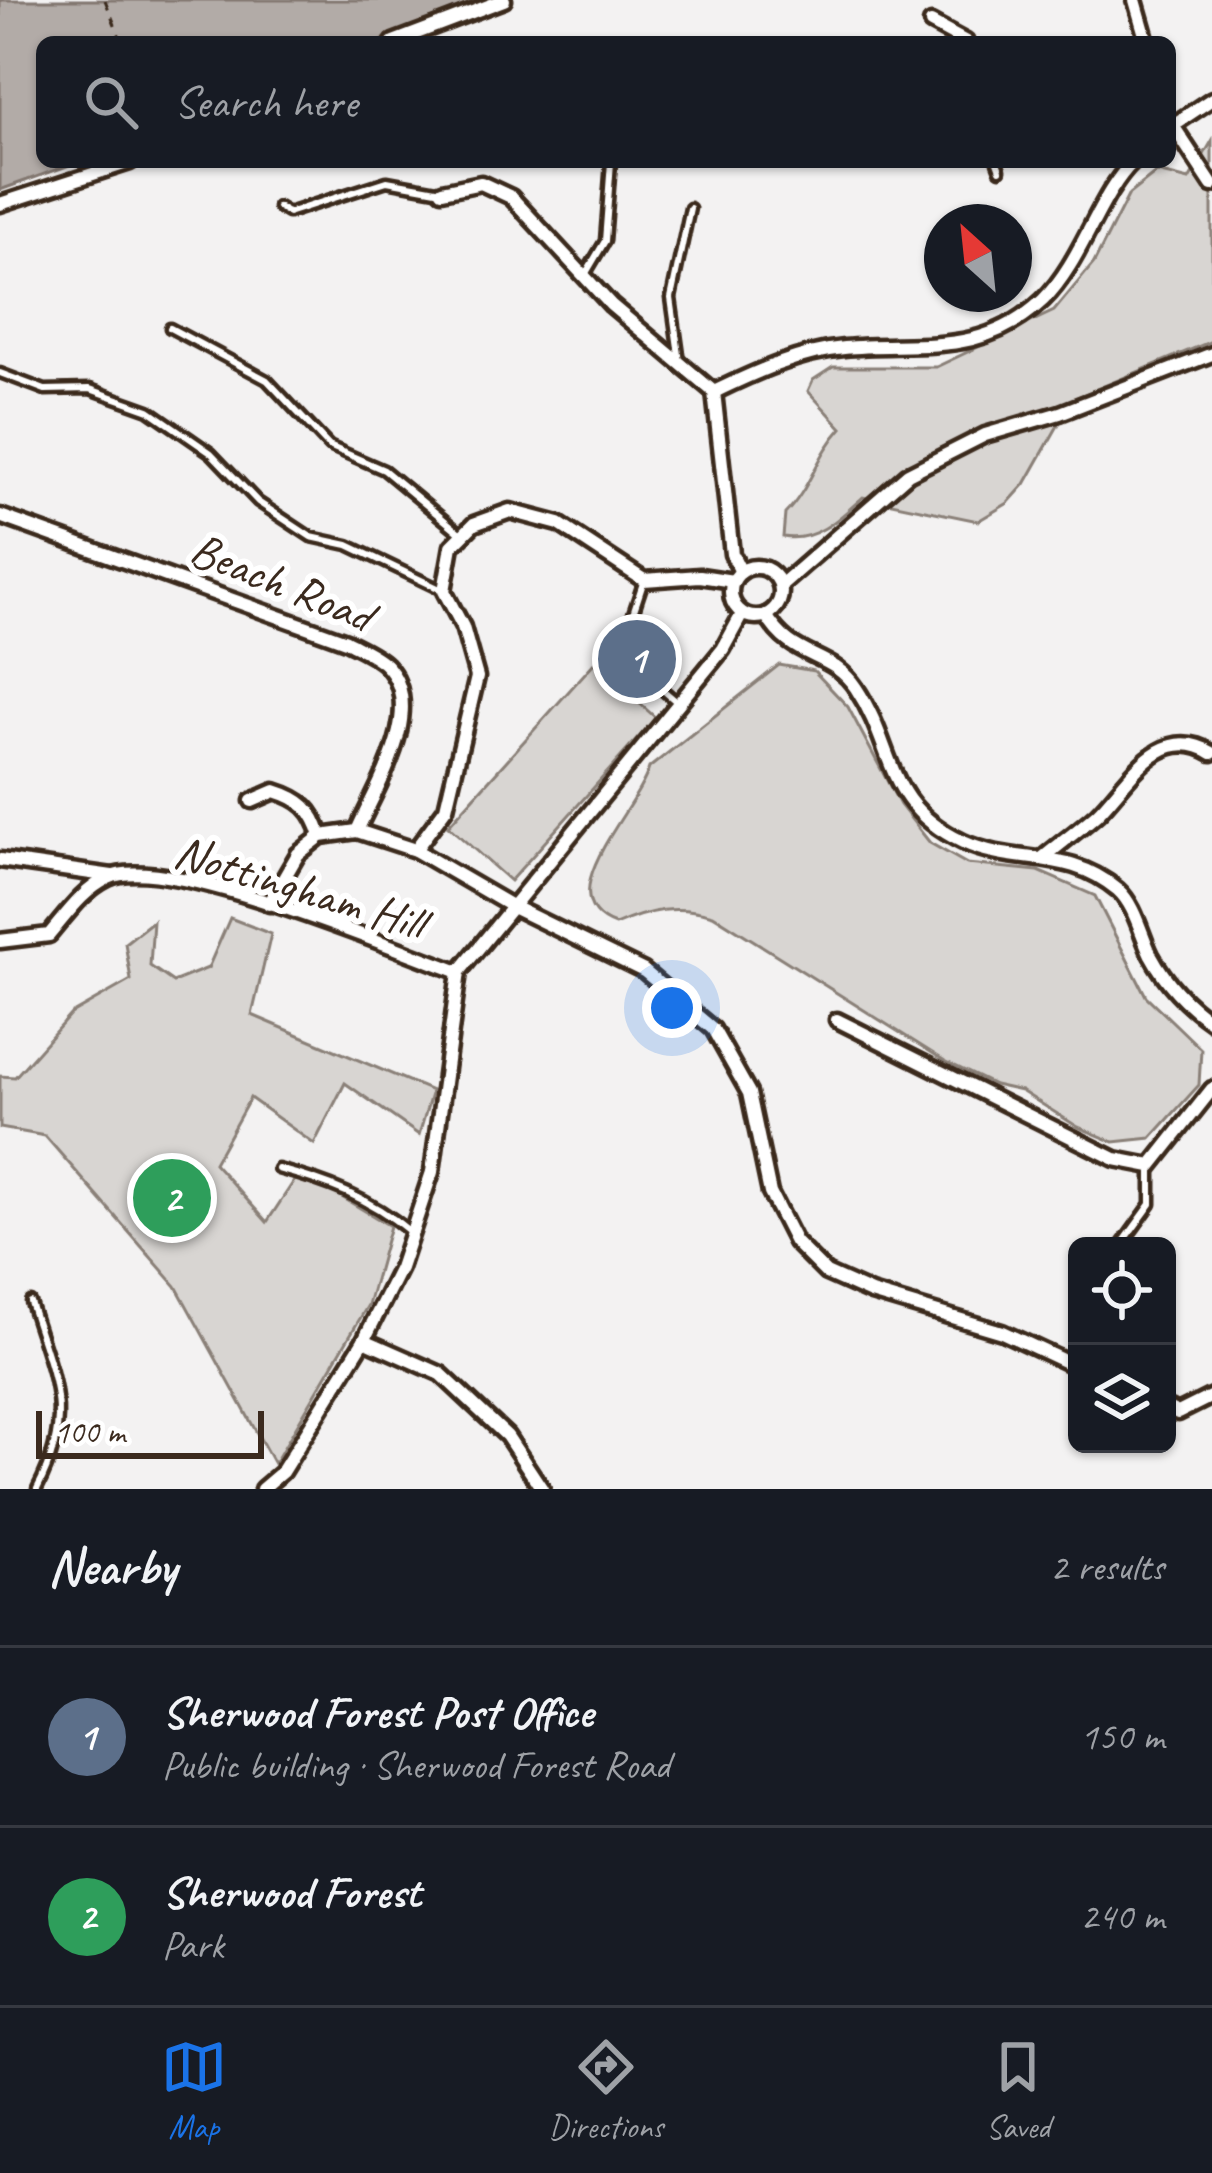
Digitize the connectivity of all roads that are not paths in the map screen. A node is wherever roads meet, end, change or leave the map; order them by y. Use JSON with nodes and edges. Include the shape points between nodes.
{"nodes":[{"id":1,"x":504,"y":0,"type":"edge"},
{"id":2,"x":1135,"y":0,"type":"edge"},
{"id":3,"x":932,"y":23,"type":"dead end"},
{"id":4,"x":409,"y":36,"type":"edge"},
{"id":5,"x":955,"y":36,"type":"edge"},
{"id":6,"x":1145,"y":36,"type":"edge"},
{"id":7,"x":1212,"y":100,"type":"edge"},
{"id":8,"x":1176,"y":121,"type":"edge"},
{"id":9,"x":1176,"y":133,"type":"edge"},
{"id":10,"x":111,"y":168,"type":"edge"},
{"id":11,"x":610,"y":168,"type":"edge"},
{"id":12,"x":1123,"y":168,"type":"edge"},
{"id":13,"x":1212,"y":185,"type":"edge"},
{"id":14,"x":442,"y":190,"type":"joint"},
{"id":15,"x":0,"y":204,"type":"edge"},
{"id":16,"x":278,"y":206,"type":"dead end"},
{"id":17,"x":690,"y":208,"type":"dead end"},
{"id":18,"x":584,"y":276,"type":"junction"},
{"id":19,"x":170,"y":328,"type":"dead end"},
{"id":20,"x":1212,"y":354,"type":"edge"},
{"id":21,"x":681,"y":365,"type":"junction"},
{"id":22,"x":0,"y":373,"type":"edge"},
{"id":23,"x":714,"y":392,"type":"junction"},
{"id":24,"x":0,"y":516,"type":"edge"},
{"id":25,"x":462,"y":536,"type":"junction"},
{"id":26,"x":736,"y":576,"type":"junction"},
{"id":27,"x":644,"y":580,"type":"junction"},
{"id":28,"x":781,"y":585,"type":"junction"},
{"id":29,"x":444,"y":591,"type":"junction"},
{"id":30,"x":742,"y":614,"type":"junction"},
{"id":31,"x":766,"y":615,"type":"junction"},
{"id":32,"x":678,"y":704,"type":"junction"},
{"id":33,"x":1212,"y":753,"type":"edge"},
{"id":34,"x":251,"y":801,"type":"dead end"},
{"id":35,"x":357,"y":831,"type":"junction"},
{"id":36,"x":321,"y":836,"type":"junction"},
{"id":37,"x":415,"y":850,"type":"junction"},
{"id":38,"x":1044,"y":857,"type":"junction"},
{"id":39,"x":0,"y":860,"type":"edge"},
{"id":40,"x":112,"y":876,"type":"junction"},
{"id":41,"x":269,"y":904,"type":"junction"},
{"id":42,"x":514,"y":907,"type":"junction"},
{"id":43,"x":0,"y":941,"type":"edge"},
{"id":44,"x":459,"y":972,"type":"junction"},
{"id":45,"x":837,"y":1020,"type":"dead end"},
{"id":46,"x":1212,"y":1022,"type":"edge"},
{"id":47,"x":1212,"y":1089,"type":"edge"},
{"id":48,"x":1151,"y":1166,"type":"junction"},
{"id":49,"x":278,"y":1169,"type":"dead end"},
{"id":50,"x":412,"y":1233,"type":"junction"},
{"id":51,"x":1127,"y":1237,"type":"edge"},
{"id":52,"x":30,"y":1302,"type":"dead end"},
{"id":53,"x":364,"y":1340,"type":"junction"},
{"id":54,"x":1068,"y":1362,"type":"edge"},
{"id":55,"x":1212,"y":1396,"type":"edge"},
{"id":56,"x":1176,"y":1409,"type":"edge"},
{"id":57,"x":272,"y":1486,"type":"edge"},
{"id":58,"x":37,"y":1489,"type":"edge"},
{"id":59,"x":542,"y":1489,"type":"edge"}],
"edges":[{"from":1,"to":4,"type":"street"},
{"from":2,"to":6,"type":"street"},
{"from":3,"to":5,"type":"street"},
{"from":7,"to":8,"type":"street"},
{"from":9,"to":13,"type":"street"},
{"from":10,"to":15,"type":"street"},
{"from":11,"to":18,"type":"lane","via":[[604,242]]},
{"from":12,"to":23,"type":"street","via":[[1089,238],[1042,300],[984,338],[912,350],[843,348],[758,370]]},
{"from":14,"to":16,"type":"lane","via":[[387,181],[288,213]]},
{"from":14,"to":18,"type":"street","via":[[482,183],[511,197]]},
{"from":17,"to":21,"type":"lane","via":[[671,298]]},
{"from":18,"to":21,"type":"street"},
{"from":19,"to":25,"type":"lane","via":[[267,380],[329,446],[384,470]]},
{"from":20,"to":28,"type":"street","via":[[985,435],[908,474]]},
{"from":21,"to":23,"type":"street"},
{"from":22,"to":29,"type":"lane","via":[[44,390],[90,389],[149,410],[311,537],[348,545]]},
{"from":23,"to":26,"type":"street"},
{"from":24,"to":35,"type":"street","name":"Beach Road","via":[[384,662],[402,707]]},
{"from":25,"to":27,"type":"street","via":[[510,511],[559,524]]},
{"from":25,"to":29,"type":"street","via":[[452,546]]},
{"from":26,"to":27,"type":"street"},
{"from":26,"to":28,"type":"street","via":[[764,568]]},
{"from":26,"to":30,"type":"street","via":[[734,605]]},
{"from":27,"to":32,"type":"lane","via":[[618,645],[625,661]]},
{"from":28,"to":31,"type":"street"},
{"from":29,"to":37,"type":"street","via":[[477,677],[446,808]]},
{"from":30,"to":31,"type":"street"},
{"from":30,"to":32,"type":"street"},
{"from":31,"to":38,"type":"street","via":[[781,641],[830,664],[856,688],[885,760],[923,815],[967,844]]},
{"from":32,"to":42,"type":"street"},
{"from":33,"to":38,"type":"street","via":[[1199,745],[1162,749],[1130,770],[1100,811]]},
{"from":34,"to":36,"type":"street","via":[[274,791],[298,798]]},
{"from":35,"to":36,"type":"street"},
{"from":35,"to":37,"type":"street"},
{"from":36,"to":41,"type":"street","via":[[298,854]]},
{"from":37,"to":42,"type":"street"},
{"from":38,"to":46,"type":"street","via":[[1090,867],[1124,895],[1177,993]]},
{"from":39,"to":40,"type":"street"},
{"from":40,"to":41,"type":"street","name":"Nottingham Hill","via":[[182,877]]},
{"from":40,"to":43,"type":"street","name":"Nottingham Hill","via":[[49,935]]},
{"from":41,"to":44,"type":"street","name":"Nottingham Hill"},
{"from":42,"to":44,"type":"street"},
{"from":42,"to":54,"type":"street","via":[[644,971],[713,1029],[748,1093],[770,1192],[795,1242],[826,1273]]},
{"from":44,"to":50,"type":"street","via":[[432,1172]]},
{"from":45,"to":48,"type":"street","via":[[1115,1159]]},
{"from":47,"to":48,"type":"street"},
{"from":48,"to":51,"type":"lane","via":[[1150,1204]]},
{"from":49,"to":50,"type":"lane","via":[[380,1207]]},
{"from":50,"to":53,"type":"street"},
{"from":52,"to":58,"type":"lane","via":[[58,1394],[60,1438]]},
{"from":53,"to":57,"type":"street"},
{"from":53,"to":59,"type":"street","via":[[441,1374],[508,1436]]},
{"from":55,"to":56,"type":"street"}]}
